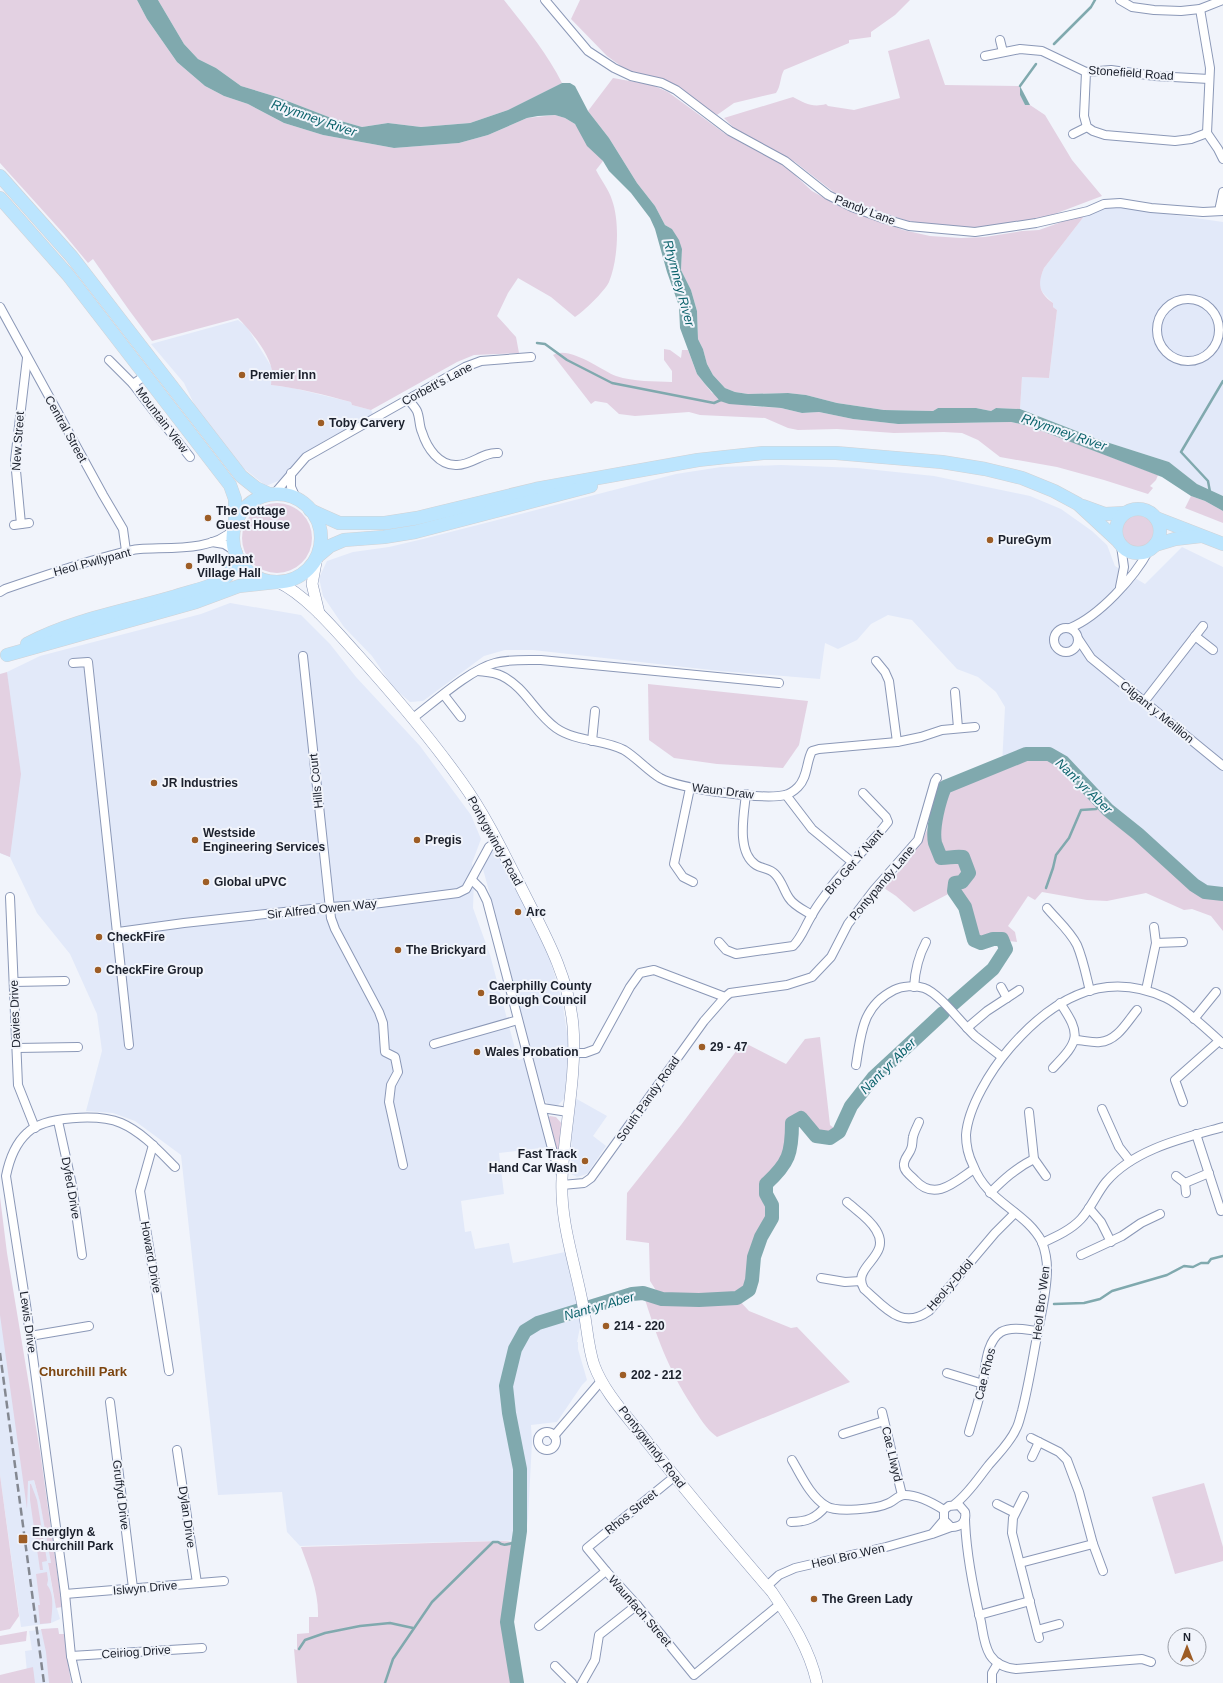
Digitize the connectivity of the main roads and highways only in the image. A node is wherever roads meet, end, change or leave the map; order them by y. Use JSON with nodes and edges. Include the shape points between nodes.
{"nodes":[{"id":1,"x":0,"y":176,"type":"edge"},
{"id":2,"x":0,"y":198,"type":"edge"},
{"id":3,"x":649,"y":470,"type":"junction"},
{"id":4,"x":271,"y":494,"type":"junction"},
{"id":5,"x":1078,"y":504,"type":"junction"},
{"id":6,"x":310,"y":510,"type":"junction"},
{"id":7,"x":1126,"y":513,"type":"junction"},
{"id":8,"x":1156,"y":518,"type":"junction"},
{"id":9,"x":234,"y":528,"type":"junction"},
{"id":10,"x":1202,"y":536,"type":"junction"},
{"id":11,"x":1120,"y":543,"type":"junction"},
{"id":12,"x":1223,"y":544,"type":"edge"},
{"id":13,"x":1152,"y":548,"type":"junction"},
{"id":14,"x":235,"y":552,"type":"junction"},
{"id":15,"x":318,"y":557,"type":"junction"},
{"id":16,"x":277,"y":582,"type":"junction"},
{"id":17,"x":319,"y":614,"type":"junction"},
{"id":18,"x":4,"y":657,"type":"edge"},
{"id":19,"x":817,"y":1683,"type":"edge"}],
"edges":[{"from":1,"to":4,"type":"main road","via":[[72,257],[241,476],[258,490]]},
{"from":2,"to":9,"type":"main road","via":[[68,275],[230,485],[235,499]]},
{"from":3,"to":5,"type":"main road","via":[[698,460],[756,454],[810,452],[872,455],[942,462],[1006,474],[1038,484]]},
{"from":3,"to":6,"type":"main road","via":[[536,489],[417,518],[390,522],[345,524]]},
{"from":3,"to":15,"type":"main road","via":[[415,532],[344,540],[330,546]]},
{"from":4,"to":6,"type":"main road","via":[[296,498]]},
{"from":4,"to":9,"type":"main road","via":[[262,495],[253,502]]},
{"from":5,"to":7,"type":"main road","via":[[1105,514]]},
{"from":5,"to":11,"type":"main road"},
{"from":6,"to":15,"type":"main road","via":[[322,536]]},
{"from":7,"to":8,"type":"main road","via":[[1138,509],[1151,513]]},
{"from":7,"to":11,"type":"main road","via":[[1118,522],[1116,535]]},
{"from":8,"to":10,"type":"main road"},
{"from":8,"to":13,"type":"main road","via":[[1160,532]]},
{"from":9,"to":14,"type":"main road"},
{"from":10,"to":12,"type":"main road"},
{"from":10,"to":13,"type":"main road","via":[[1175,539]]},
{"from":11,"to":13,"type":"main road","via":[[1134,553],[1142,553]]},
{"from":14,"to":16,"type":"main road","via":[[248,570]]},
{"from":14,"to":18,"type":"main road","via":[[231,571],[217,582],[60,630]]},
{"from":15,"to":16,"type":"main road","via":[[300,575]]},
{"from":15,"to":17,"type":"main road","name":"Pontygwindy Road","via":[[312,584]]},
{"from":16,"to":17,"type":"main road","name":"Pontygwindy Road","via":[[293,590]]},
{"from":16,"to":18,"type":"main road","via":[[239,586],[196,602]]},
{"from":17,"to":19,"type":"main road","name":"Pontygwindy Road","via":[[385,685],[462,782],[497,841],[552,947],[569,1000],[573,1026],[574,1052],[562,1181],[563,1214],[594,1363],[601,1381],[674,1477],[780,1604],[800,1636]]}]}
